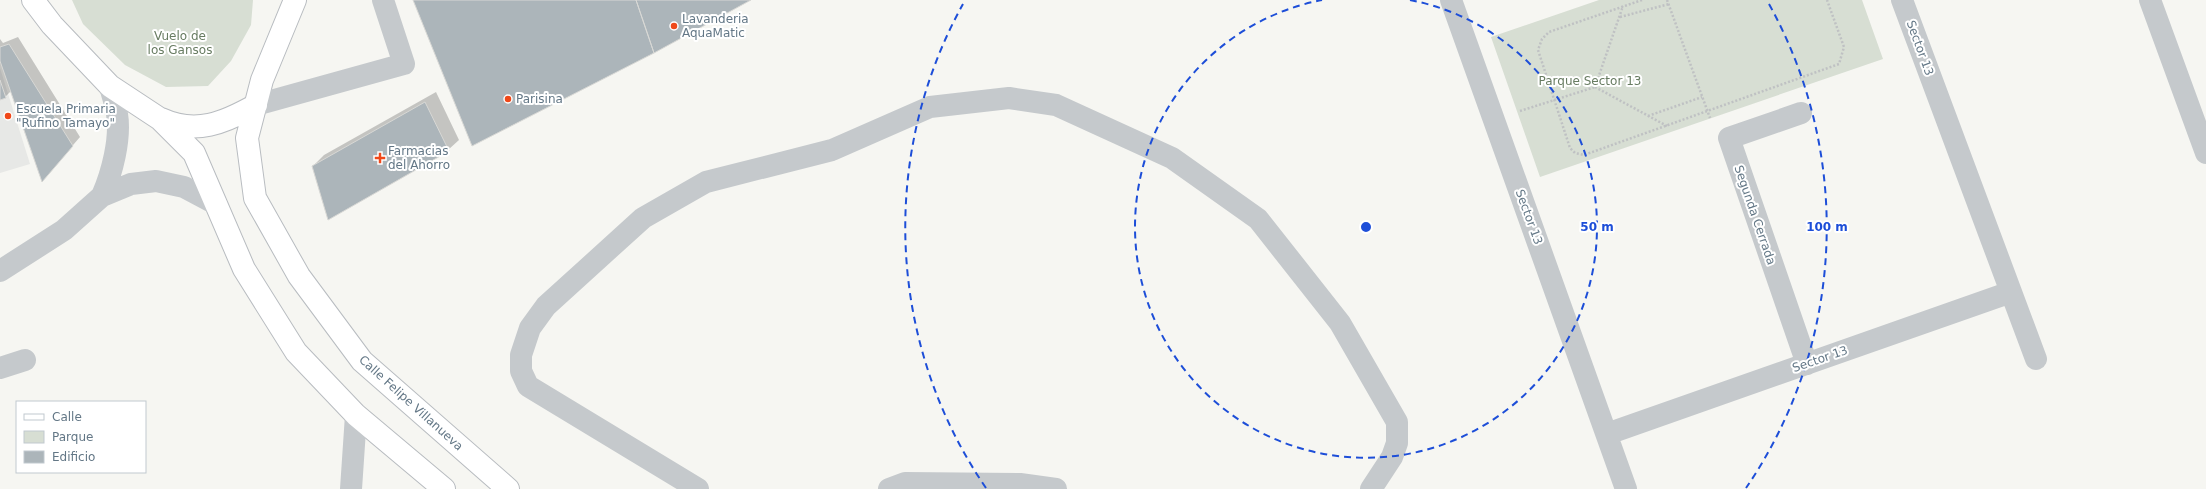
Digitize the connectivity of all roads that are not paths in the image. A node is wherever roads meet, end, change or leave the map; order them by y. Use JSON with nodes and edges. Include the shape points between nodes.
{"nodes":[{"id":1,"x":33,"y":0,"type":"edge"},
{"id":2,"x":295,"y":0,"type":"edge"},
{"id":3,"x":383,"y":0,"type":"edge"},
{"id":4,"x":1451,"y":0,"type":"edge"},
{"id":5,"x":2150,"y":0,"type":"edge"},
{"id":6,"x":1909,"y":2,"type":"edge"},
{"id":7,"x":110,"y":86,"type":"junction"},
{"id":8,"x":256,"y":105,"type":"junction"},
{"id":9,"x":1801,"y":113,"type":"dead end"},
{"id":10,"x":160,"y":119,"type":"junction"},
{"id":11,"x":2206,"y":153,"type":"edge"},
{"id":12,"x":102,"y":196,"type":"junction"},
{"id":13,"x":216,"y":204,"type":"junction"},
{"id":14,"x":0,"y":271,"type":"edge"},
{"id":15,"x":2011,"y":292,"type":"junction"},
{"id":16,"x":2036,"y":359,"type":"dead end"},
{"id":17,"x":25,"y":360,"type":"dead end"},
{"id":18,"x":1807,"y":364,"type":"junction"},
{"id":19,"x":0,"y":368,"type":"edge"},
{"id":20,"x":356,"y":414,"type":"junction"},
{"id":21,"x":1606,"y":434,"type":"junction"},
{"id":22,"x":351,"y":489,"type":"edge"},
{"id":23,"x":444,"y":489,"type":"edge"},
{"id":24,"x":508,"y":489,"type":"edge"},
{"id":25,"x":698,"y":489,"type":"edge"},
{"id":26,"x":889,"y":489,"type":"edge"},
{"id":27,"x":1056,"y":489,"type":"edge"},
{"id":28,"x":1371,"y":489,"type":"edge"},
{"id":29,"x":1626,"y":489,"type":"edge"}],
"edges":[{"from":1,"to":7,"type":"main road","via":[[52,25]]},
{"from":2,"to":8,"type":"main road","name":"Calle Felipe Villanueva","via":[[262,80]]},
{"from":3,"to":8,"type":"street","via":[[404,64]]},
{"from":4,"to":21,"type":"street","name":"Sector 13"},
{"from":5,"to":11,"type":"street"},
{"from":6,"to":15,"type":"street","name":"Sector 13"},
{"from":7,"to":10,"type":"main road"},
{"from":7,"to":12,"type":"street","via":[[117,114],[116,146],[111,177]]},
{"from":8,"to":10,"type":"main road","via":[[232,119],[203,128],[174,125]]},
{"from":8,"to":24,"type":"main road","name":"Calle Felipe Villanueva","via":[[247,138],[255,198],[299,276],[362,361]]},
{"from":9,"to":18,"type":"street","name":"Segunda Cerrada","via":[[1729,138]]},
{"from":10,"to":13,"type":"main road","via":[[194,153]]},
{"from":12,"to":13,"type":"street","via":[[131,184],[156,181],[184,187]]},
{"from":12,"to":14,"type":"street","via":[[64,230]]},
{"from":13,"to":20,"type":"main road","via":[[244,269],[296,352]]},
{"from":15,"to":16,"type":"street","name":"Sector 13"},
{"from":15,"to":18,"type":"street","name":"Sector 13"},
{"from":17,"to":19,"type":"street"},
{"from":18,"to":21,"type":"street","name":"Sector 13"},
{"from":20,"to":22,"type":"street"},
{"from":20,"to":23,"type":"main road"},
{"from":21,"to":29,"type":"street","name":"Sector 13"},
{"from":25,"to":28,"type":"street","via":[[528,386],[521,371],[520,355],[530,328],[546,306],[643,218],[706,182],[832,150],[930,107],[1009,98],[1056,105],[1172,158],[1258,219],[1340,323],[1397,422],[1397,443],[1392,457]]},
{"from":26,"to":27,"type":"street","via":[[905,483],[1020,484]]}]}
